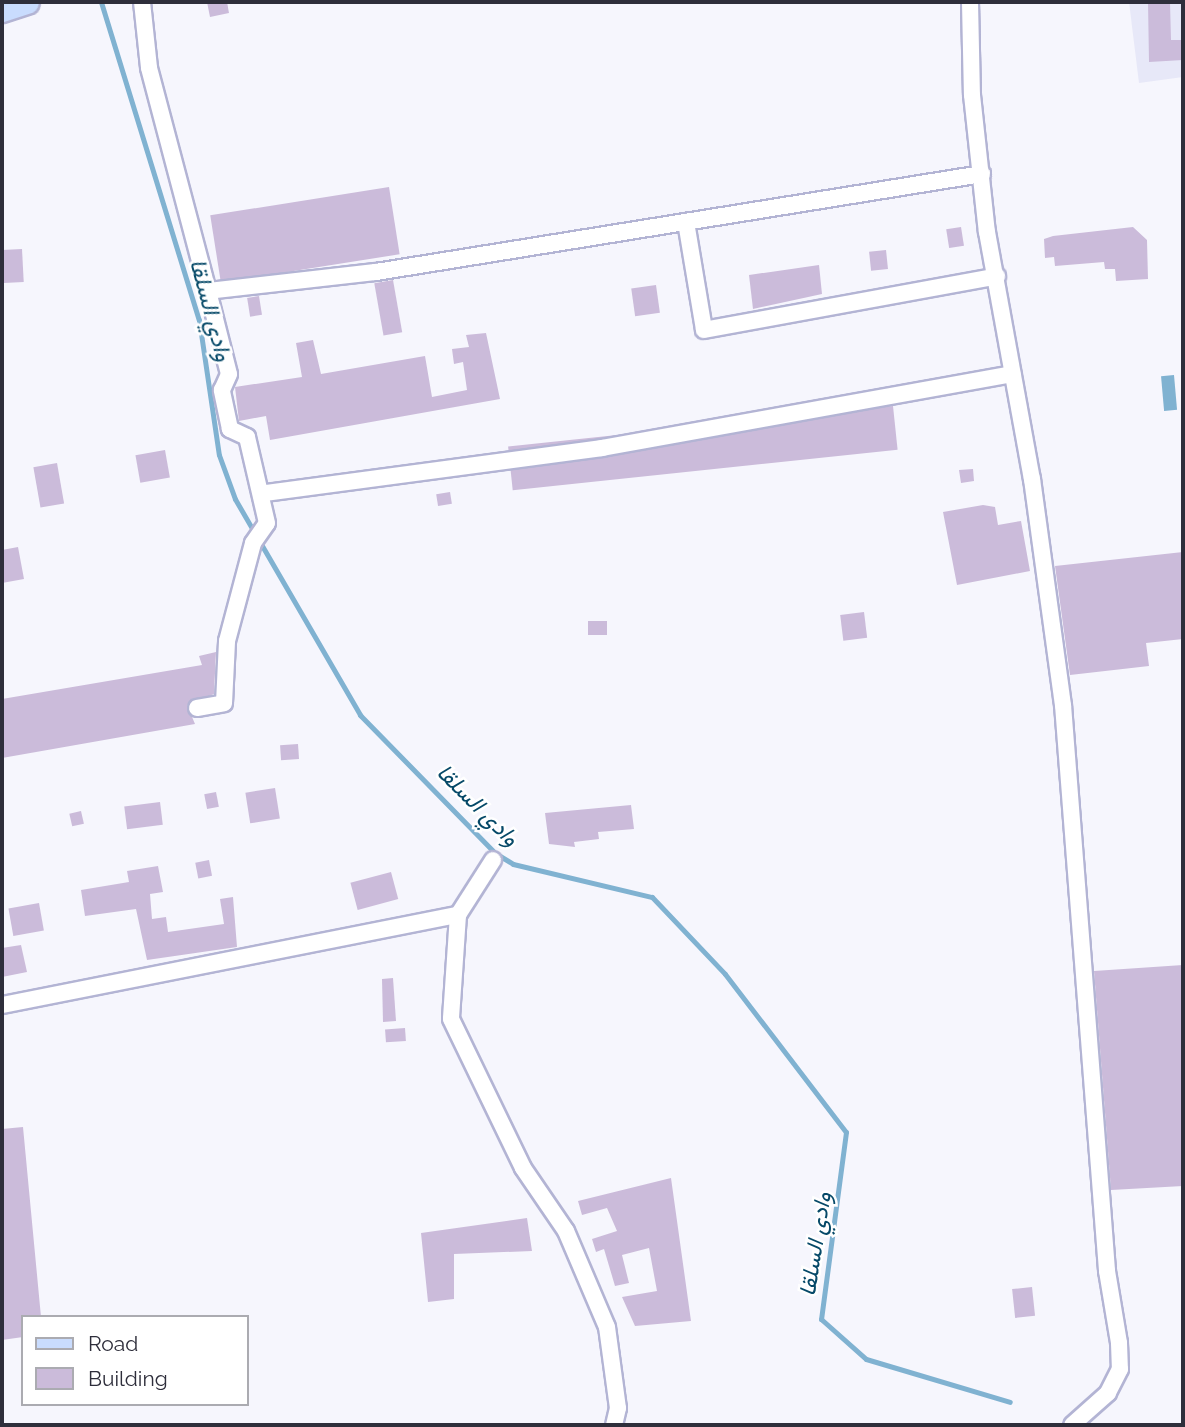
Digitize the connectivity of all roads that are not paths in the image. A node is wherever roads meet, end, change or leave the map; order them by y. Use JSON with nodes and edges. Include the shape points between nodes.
{"nodes":[{"id":1,"x":27,"y":2,"type":"edge"},
{"id":2,"x":142,"y":2,"type":"edge"},
{"id":3,"x":970,"y":2,"type":"edge"},
{"id":4,"x":2,"y":10,"type":"edge"},
{"id":5,"x":982,"y":174,"type":"junction"},
{"id":6,"x":686,"y":222,"type":"junction"},
{"id":7,"x":997,"y":276,"type":"junction"},
{"id":8,"x":208,"y":291,"type":"junction"},
{"id":9,"x":1012,"y":374,"type":"junction"},
{"id":10,"x":265,"y":493,"type":"junction"},
{"id":11,"x":197,"y":708,"type":"dead end"},
{"id":12,"x":493,"y":860,"type":"dead end"},
{"id":13,"x":458,"y":915,"type":"junction"},
{"id":14,"x":2,"y":1005,"type":"edge"},
{"id":15,"x":614,"y":1425,"type":"edge"},
{"id":16,"x":1072,"y":1425,"type":"edge"}],
"edges":[{"from":1,"to":4,"type":"main road"},
{"from":2,"to":8,"type":"street","via":[[149,68]]},
{"from":3,"to":5,"type":"street"},
{"from":5,"to":6,"type":"street"},
{"from":5,"to":7,"type":"street"},
{"from":6,"to":7,"type":"street","via":[[704,330]]},
{"from":6,"to":8,"type":"street","via":[[376,272]]},
{"from":7,"to":9,"type":"street"},
{"from":8,"to":10,"type":"street","via":[[229,374],[222,390],[230,429],[247,437]]},
{"from":9,"to":10,"type":"street","via":[[602,448]]},
{"from":9,"to":16,"type":"street","via":[[1063,705],[1107,1271],[1119,1343],[1120,1369],[1108,1393]]},
{"from":10,"to":11,"type":"street","via":[[267,523],[253,543],[226,641],[224,703]]},
{"from":12,"to":13,"type":"street"},
{"from":13,"to":14,"type":"street"},
{"from":13,"to":15,"type":"street","via":[[451,1019],[523,1168],[566,1231],[607,1327],[618,1408]]}]}
